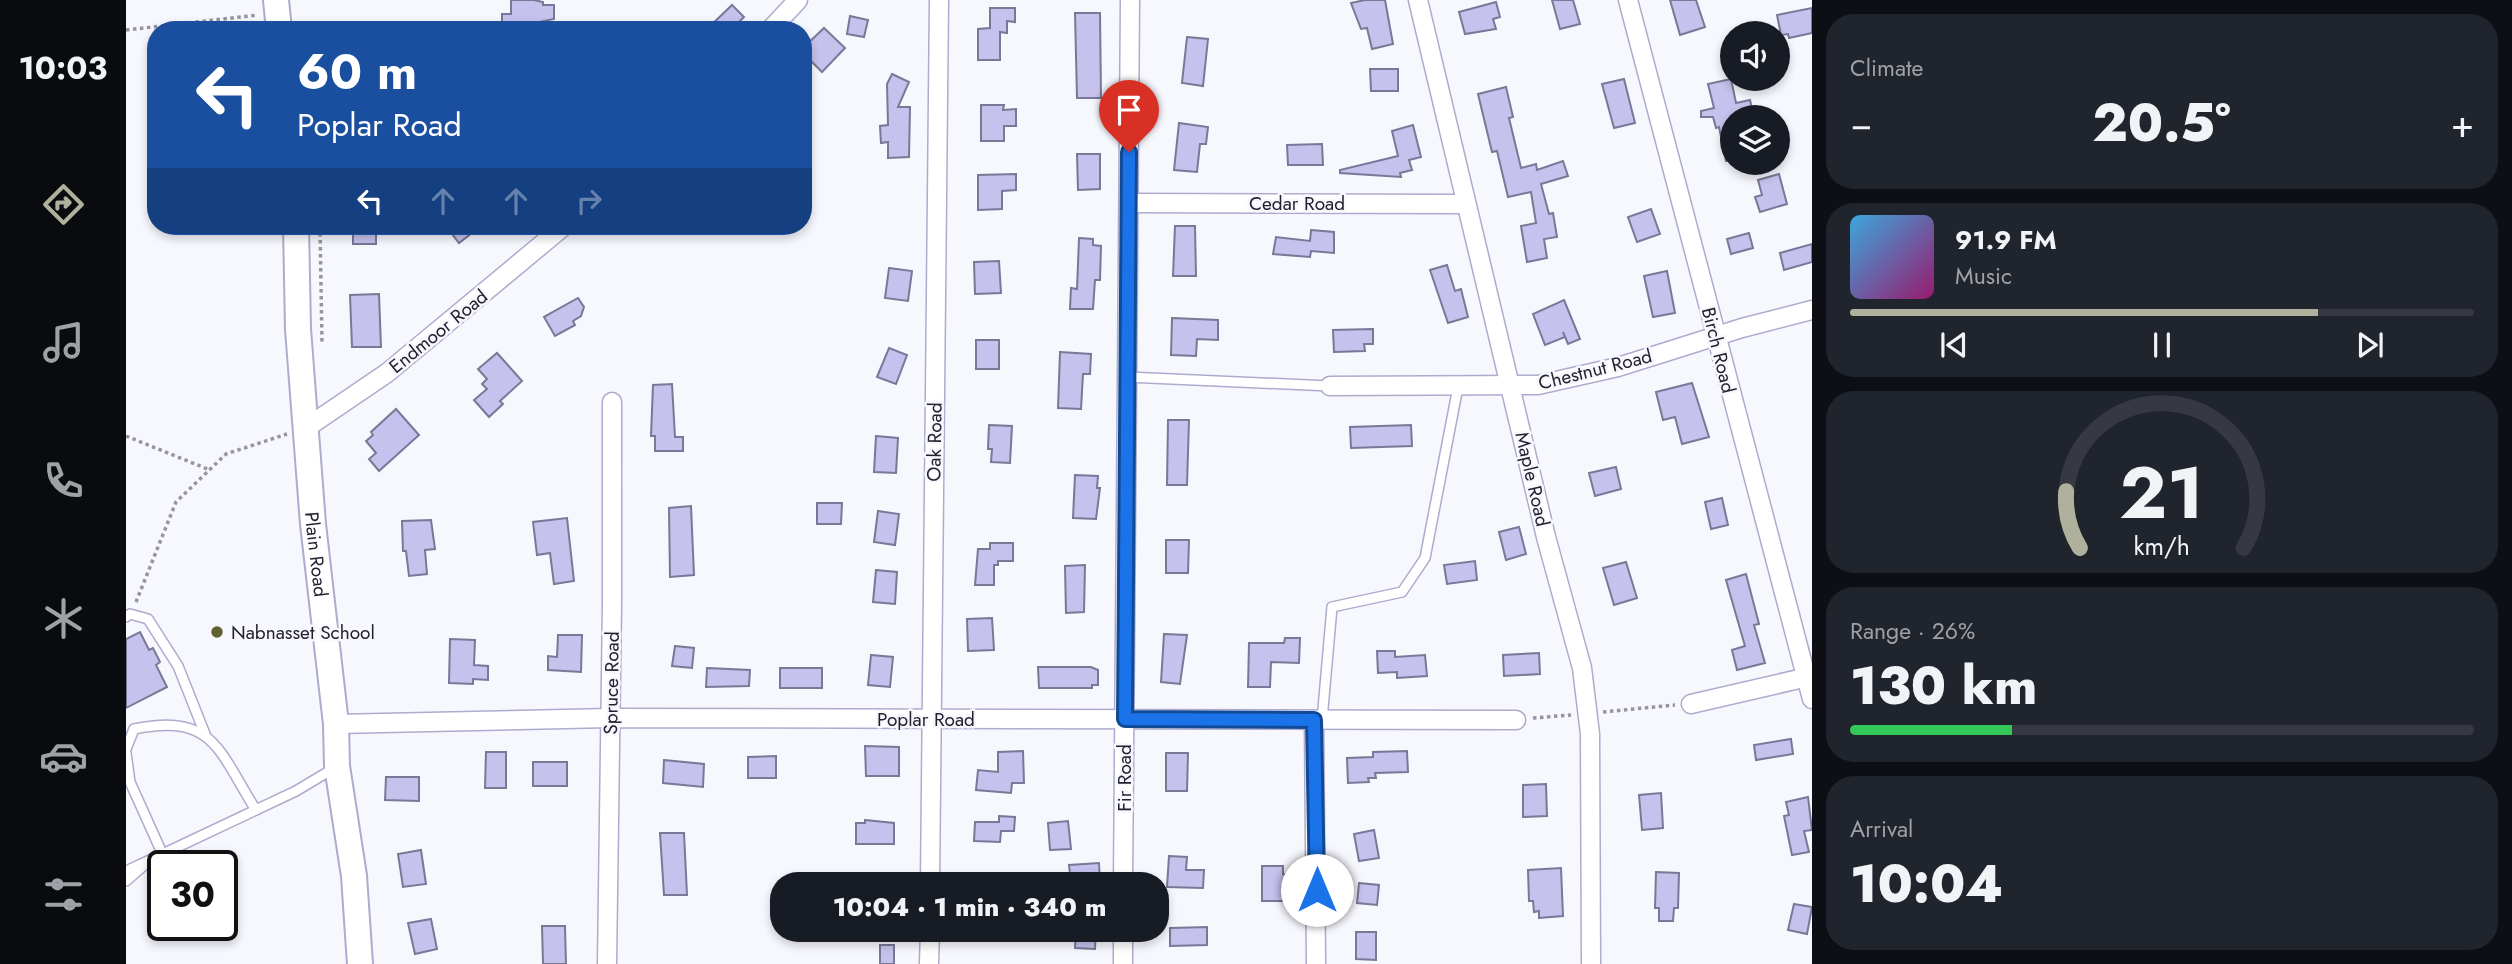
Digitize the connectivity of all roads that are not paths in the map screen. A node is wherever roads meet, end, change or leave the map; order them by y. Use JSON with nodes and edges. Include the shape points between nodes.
{"nodes":[{"id":1,"x":798,"y":0,"type":"edge"},
{"id":2,"x":939,"y":0,"type":"edge"},
{"id":3,"x":1130,"y":0,"type":"edge"},
{"id":4,"x":1418,"y":0,"type":"edge"},
{"id":5,"x":1628,"y":0,"type":"edge"},
{"id":6,"x":778,"y":21,"type":"edge"},
{"id":7,"x":1129,"y":203,"type":"junction"},
{"id":8,"x":1466,"y":204,"type":"junction"},
{"id":9,"x":296,"y":235,"type":"edge"},
{"id":10,"x":553,"y":235,"type":"edge"},
{"id":11,"x":1812,"y":310,"type":"edge"},
{"id":12,"x":1716,"y":335,"type":"junction"},
{"id":13,"x":1128,"y":377,"type":"junction"},
{"id":14,"x":1330,"y":386,"type":"joint"},
{"id":15,"x":1511,"y":386,"type":"junction"},
{"id":16,"x":1458,"y":387,"type":"junction"},
{"id":17,"x":612,"y":402,"type":"dead end"},
{"id":18,"x":306,"y":428,"type":"junction"},
{"id":19,"x":128,"y":615,"type":"edge"},
{"id":20,"x":1809,"y":677,"type":"edge"},
{"id":21,"x":1812,"y":699,"type":"edge"},
{"id":22,"x":1691,"y":704,"type":"dead end"},
{"id":23,"x":610,"y":719,"type":"junction"},
{"id":24,"x":932,"y":719,"type":"junction"},
{"id":25,"x":1125,"y":719,"type":"junction"},
{"id":26,"x":1318,"y":720,"type":"junction"},
{"id":27,"x":1516,"y":720,"type":"dead end"},
{"id":28,"x":336,"y":724,"type":"junction"},
{"id":29,"x":205,"y":734,"type":"junction"},
{"id":30,"x":126,"y":751,"type":"edge"},
{"id":31,"x":337,"y":766,"type":"junction"},
{"id":32,"x":257,"y":810,"type":"junction"},
{"id":33,"x":161,"y":850,"type":"edge"},
{"id":34,"x":169,"y":850,"type":"edge"},
{"id":35,"x":147,"y":861,"type":"edge"},
{"id":36,"x":147,"y":863,"type":"edge"},
{"id":37,"x":126,"y":871,"type":"edge"},
{"id":38,"x":930,"y":872,"type":"edge"},
{"id":39,"x":1123,"y":872,"type":"edge"},
{"id":40,"x":126,"y":881,"type":"edge"},
{"id":41,"x":930,"y":942,"type":"edge"},
{"id":42,"x":1123,"y":942,"type":"edge"},
{"id":43,"x":360,"y":964,"type":"edge"},
{"id":44,"x":607,"y":964,"type":"edge"},
{"id":45,"x":929,"y":964,"type":"edge"},
{"id":46,"x":1123,"y":964,"type":"edge"},
{"id":47,"x":1316,"y":964,"type":"edge"},
{"id":48,"x":1591,"y":964,"type":"edge"}],
"edges":[{"from":1,"to":6,"type":"street"},
{"from":2,"to":24,"type":"street","name":"Oak Road"},
{"from":3,"to":7,"type":"street","name":"Fir Road"},
{"from":4,"to":8,"type":"street","name":"Maple Road"},
{"from":5,"to":12,"type":"street","name":"Birch Road"},
{"from":7,"to":8,"type":"street","name":"Cedar Road"},
{"from":7,"to":13,"type":"street","name":"Fir Road"},
{"from":8,"to":15,"type":"street","name":"Maple Road"},
{"from":9,"to":18,"type":"main road","name":"Plain Road"},
{"from":10,"to":18,"type":"street","name":"Endmoor Road","via":[[387,373]]},
{"from":11,"to":12,"type":"street","name":"Chestnut Road"},
{"from":12,"to":15,"type":"street","name":"Chestnut Road","via":[[1618,367],[1538,385]]},
{"from":12,"to":20,"type":"street","name":"Birch Road"},
{"from":13,"to":14,"type":"lane"},
{"from":13,"to":25,"type":"street","name":"Fir Road"},
{"from":14,"to":16,"type":"street","name":"Chestnut Road"},
{"from":15,"to":16,"type":"street","name":"Chestnut Road"},
{"from":15,"to":48,"type":"street","name":"Maple Road","via":[[1585,691],[1591,757]]},
{"from":16,"to":26,"type":"lane","via":[[1425,558],[1402,592],[1332,607]]},
{"from":17,"to":23,"type":"street","name":"Spruce Road"},
{"from":18,"to":28,"type":"main road","name":"Plain Road"},
{"from":19,"to":29,"type":"lane","via":[[148,618],[178,666]]},
{"from":20,"to":21,"type":"street","name":"Birch Road"},
{"from":20,"to":22,"type":"street"},
{"from":23,"to":24,"type":"street","name":"Poplar Road"},
{"from":23,"to":28,"type":"street","name":"Poplar Road"},
{"from":23,"to":44,"type":"street","name":"Spruce Road"},
{"from":24,"to":25,"type":"street","name":"Poplar Road"},
{"from":24,"to":38,"type":"street","name":"Oak Road"},
{"from":25,"to":26,"type":"street","name":"Poplar Road"},
{"from":25,"to":39,"type":"street","name":"Fir Road"},
{"from":26,"to":27,"type":"street","name":"Poplar Road"},
{"from":26,"to":47,"type":"street"},
{"from":28,"to":31,"type":"main road","name":"Plain Road"},
{"from":29,"to":30,"type":"lane","via":[[187,725],[164,723],[134,729]]},
{"from":29,"to":32,"type":"lane"},
{"from":30,"to":33,"type":"lane","via":[[130,782]]},
{"from":31,"to":32,"type":"lane"},
{"from":31,"to":43,"type":"main road","name":"Plain Road","via":[[354,876]]},
{"from":32,"to":34,"type":"lane"},
{"from":35,"to":37,"type":"lane"},
{"from":36,"to":40,"type":"lane"},
{"from":41,"to":45,"type":"street"},
{"from":42,"to":46,"type":"street"}]}
